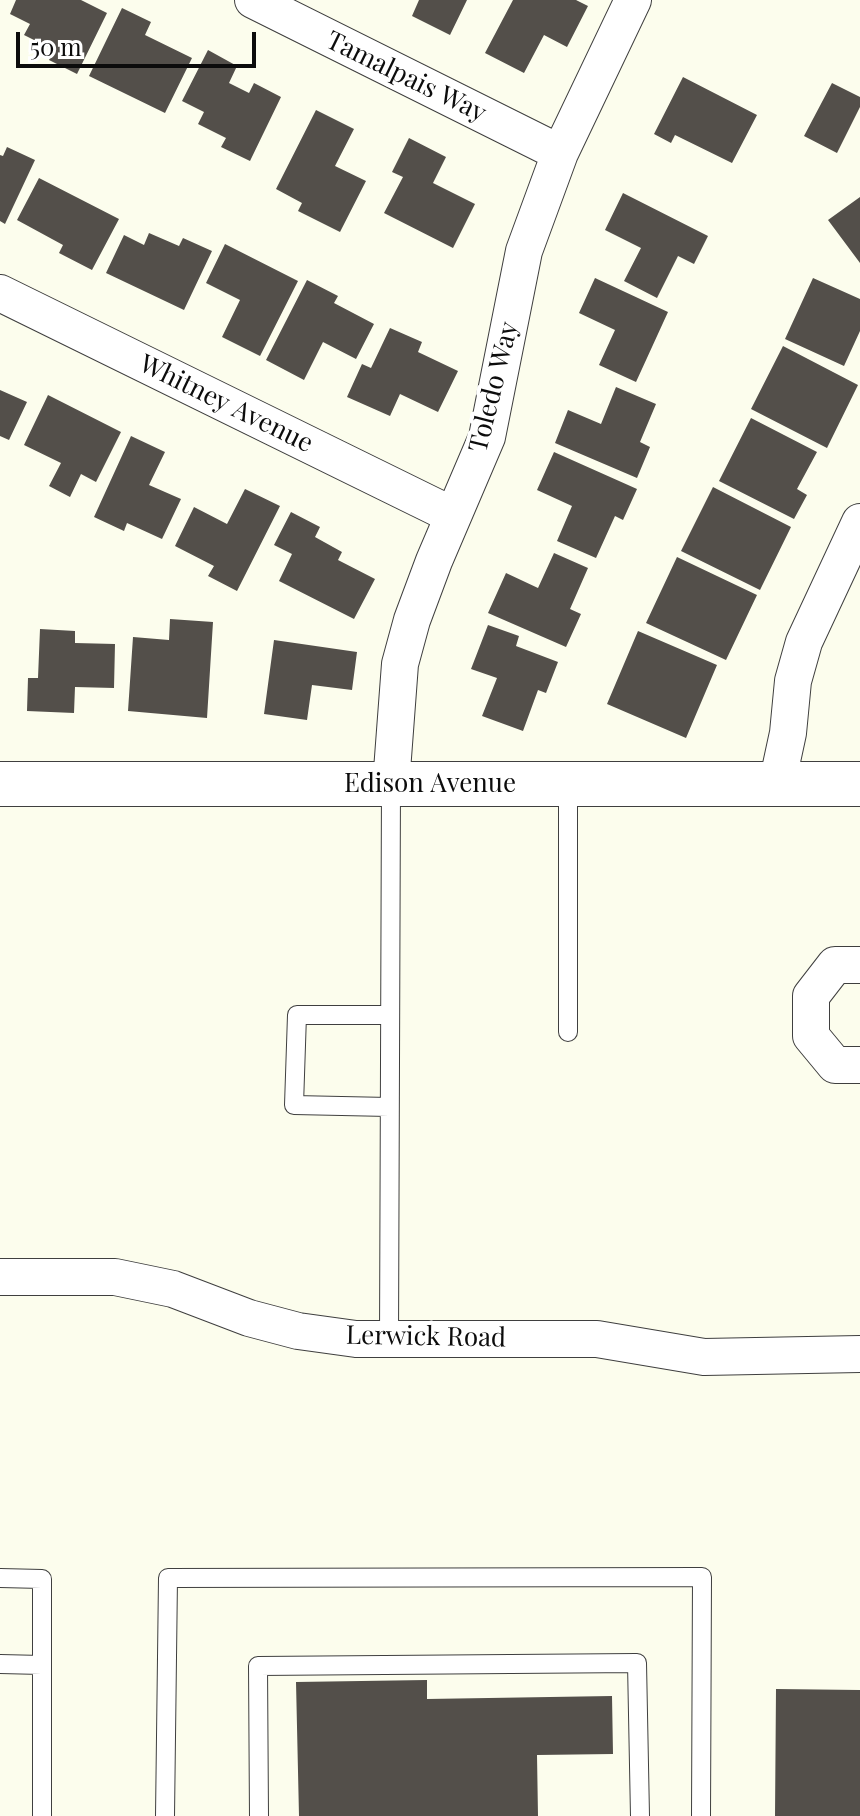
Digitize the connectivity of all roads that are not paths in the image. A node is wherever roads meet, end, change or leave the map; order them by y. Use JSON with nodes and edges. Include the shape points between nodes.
{"nodes":[{"id":1,"x":253,"y":0,"type":"edge"},
{"id":2,"x":633,"y":0,"type":"edge"},
{"id":3,"x":560,"y":153,"type":"junction"},
{"id":4,"x":0,"y":293,"type":"edge"},
{"id":5,"x":452,"y":515,"type":"junction"},
{"id":6,"x":860,"y":522,"type":"edge"},
{"id":7,"x":0,"y":784,"type":"edge"},
{"id":8,"x":391,"y":784,"type":"junction"},
{"id":9,"x":568,"y":784,"type":"junction"},
{"id":10,"x":777,"y":784,"type":"junction"},
{"id":11,"x":860,"y":784,"type":"edge"},
{"id":12,"x":860,"y":965,"type":"edge"},
{"id":13,"x":390,"y":1015,"type":"junction"},
{"id":14,"x":568,"y":1032,"type":"dead end"},
{"id":15,"x":860,"y":1065,"type":"edge"},
{"id":16,"x":389,"y":1107,"type":"junction"},
{"id":17,"x":0,"y":1277,"type":"edge"},
{"id":18,"x":389,"y":1339,"type":"junction"},
{"id":19,"x":860,"y":1354,"type":"edge"},
{"id":20,"x":0,"y":1578,"type":"edge"},
{"id":21,"x":0,"y":1664,"type":"edge"},
{"id":22,"x":42,"y":1665,"type":"junction"},
{"id":23,"x":42,"y":1816,"type":"edge"},
{"id":24,"x":165,"y":1816,"type":"edge"},
{"id":25,"x":259,"y":1816,"type":"edge"},
{"id":26,"x":640,"y":1816,"type":"edge"},
{"id":27,"x":701,"y":1816,"type":"edge"}],
"edges":[{"from":1,"to":3,"type":"street","name":"Tamalpais Way"},
{"from":2,"to":3,"type":"street","name":"Toledo Way"},
{"from":3,"to":5,"type":"street","name":"Toledo Way","via":[[524,251],[487,437]]},
{"from":4,"to":5,"type":"street","name":"Whitney Avenue"},
{"from":5,"to":8,"type":"street","name":"Toledo Way","via":[[400,664]]},
{"from":6,"to":10,"type":"street","via":[[804,642]]},
{"from":7,"to":8,"type":"street","name":"Edison Avenue"},
{"from":8,"to":9,"type":"street","name":"Edison Avenue"},
{"from":8,"to":13,"type":"lane"},
{"from":9,"to":10,"type":"street","name":"Edison Avenue"},
{"from":9,"to":14,"type":"lane"},
{"from":10,"to":11,"type":"street","name":"Edison Avenue"},
{"from":12,"to":15,"type":"street","via":[[835,965],[811,996],[811,1036],[835,1065]]},
{"from":13,"to":16,"type":"lane"},
{"from":13,"to":16,"type":"lane","via":[[297,1015],[294,1105]]},
{"from":16,"to":18,"type":"lane"},
{"from":17,"to":18,"type":"street","name":"Lerwick Road","via":[[115,1277],[173,1289],[298,1331]]},
{"from":18,"to":19,"type":"street","name":"Lerwick Road","via":[[597,1339],[704,1357]]},
{"from":20,"to":22,"type":"lane","via":[[42,1579]]},
{"from":21,"to":22,"type":"lane"},
{"from":22,"to":23,"type":"lane"},
{"from":24,"to":27,"type":"lane","via":[[168,1578],[702,1577]]},
{"from":25,"to":26,"type":"lane","via":[[258,1666],[637,1663]]}]}
